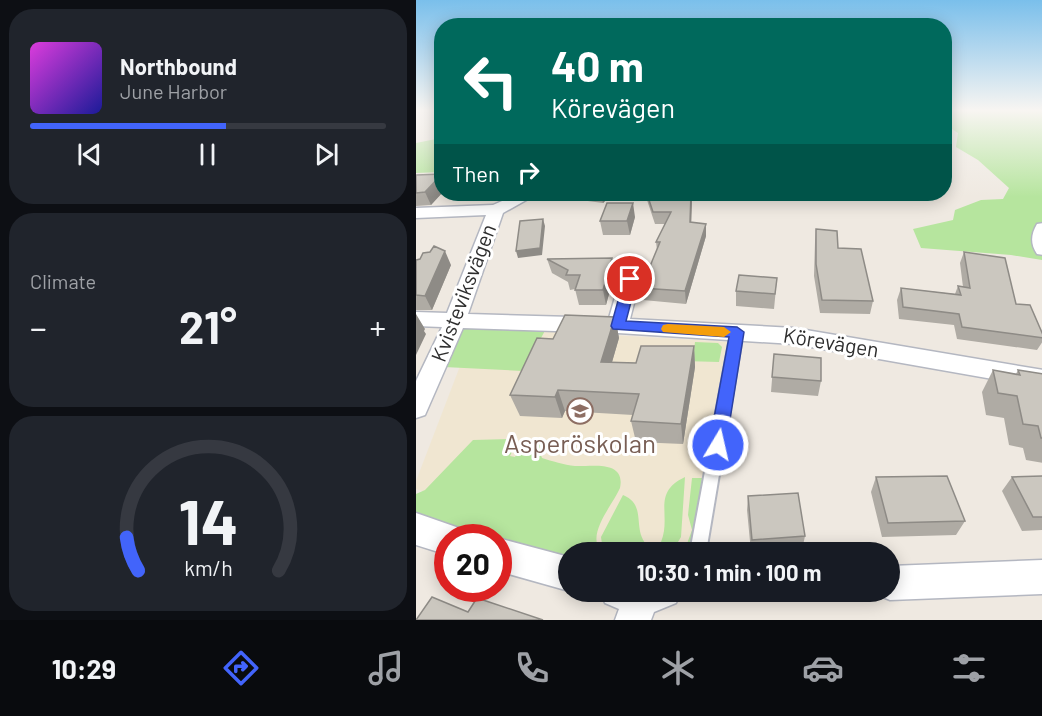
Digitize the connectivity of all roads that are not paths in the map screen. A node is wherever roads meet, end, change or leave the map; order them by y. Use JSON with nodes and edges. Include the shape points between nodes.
{"nodes":[{"id":1,"x":515,"y":201,"type":"edge"},
{"id":2,"x":496,"y":210,"type":"junction"},
{"id":3,"x":416,"y":213,"type":"edge"},
{"id":4,"x":1043,"y":228,"type":"edge"},
{"id":5,"x":1043,"y":250,"type":"edge"},
{"id":6,"x":630,"y":279,"type":"dead end"},
{"id":7,"x":416,"y":319,"type":"edge"},
{"id":8,"x":456,"y":320,"type":"junction"},
{"id":9,"x":618,"y":326,"type":"junction"},
{"id":10,"x":737,"y":332,"type":"junction"},
{"id":11,"x":1043,"y":379,"type":"edge"},
{"id":12,"x":416,"y":408,"type":"edge"},
{"id":13,"x":416,"y":529,"type":"edge"},
{"id":14,"x":434,"y":535,"type":"edge"},
{"id":15,"x":700,"y":542,"type":"edge"},
{"id":16,"x":512,"y":558,"type":"edge"},
{"id":17,"x":558,"y":571,"type":"edge"},
{"id":18,"x":1043,"y":577,"type":"edge"},
{"id":19,"x":900,"y":583,"type":"edge"}],
"edges":[{"from":1,"to":2,"type":"street","name":"Kvisteviksvägen"},
{"from":2,"to":3,"type":"street"},
{"from":2,"to":8,"type":"street","name":"Kvisteviksvägen"},
{"from":4,"to":5,"type":"street"},
{"from":6,"to":9,"type":"street"},
{"from":7,"to":8,"type":"street","name":"Körevägen"},
{"from":8,"to":9,"type":"street","name":"Körevägen"},
{"from":8,"to":12,"type":"street","name":"Kvisteviksvägen"},
{"from":9,"to":10,"type":"street","name":"Körevägen"},
{"from":10,"to":11,"type":"street","name":"Körevägen","via":[[794,336]]},
{"from":10,"to":15,"type":"lane"},
{"from":13,"to":14,"type":"street"},
{"from":16,"to":17,"type":"street"},
{"from":18,"to":19,"type":"street"}]}
